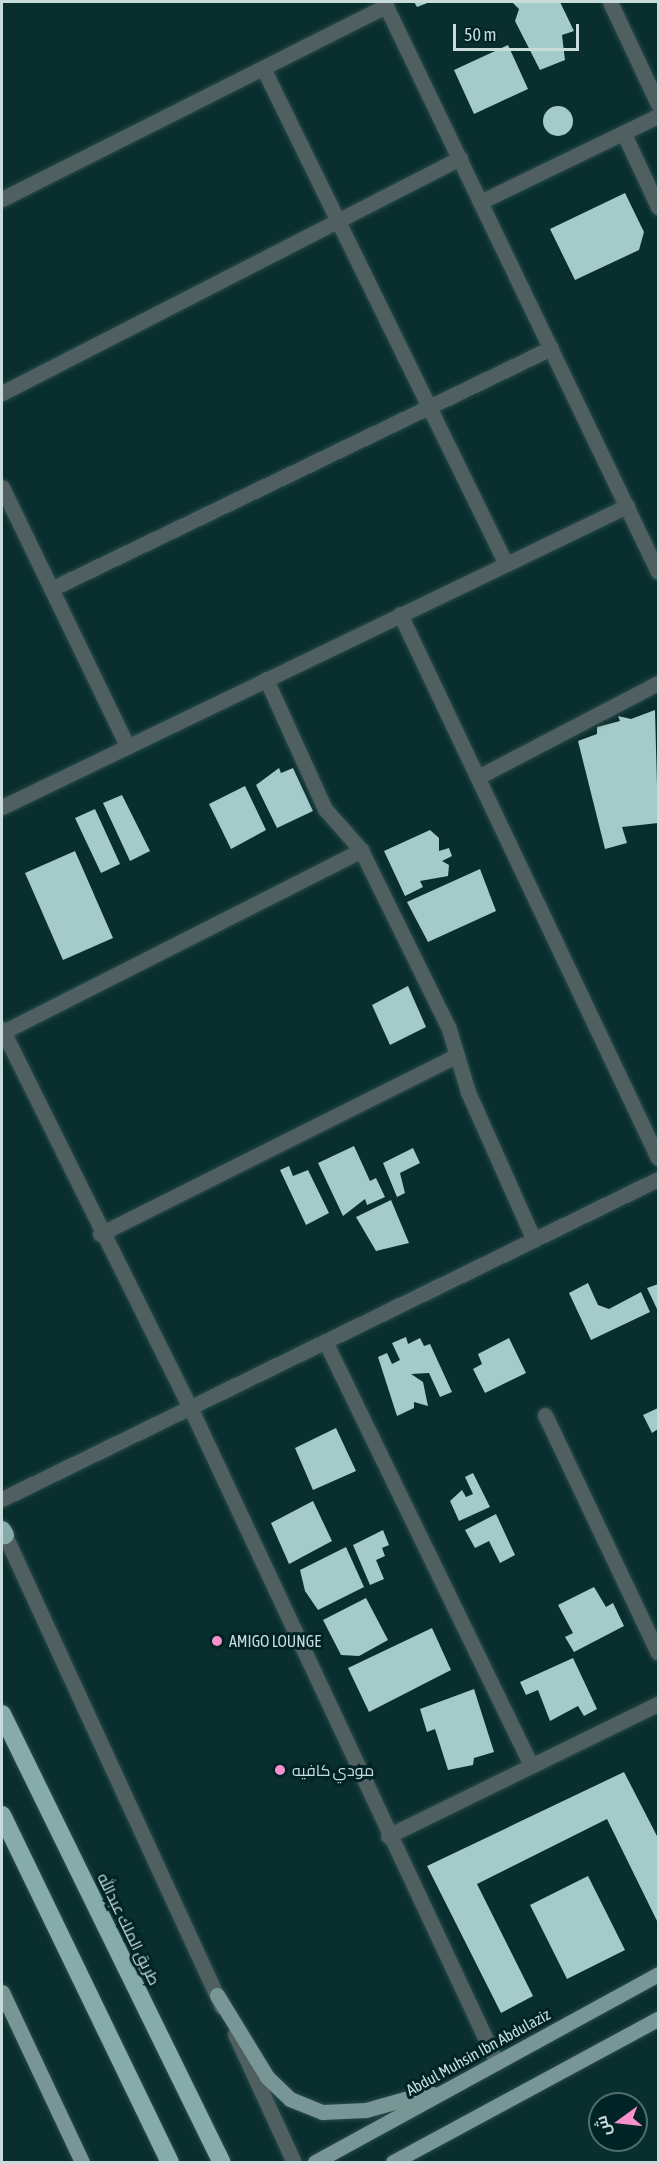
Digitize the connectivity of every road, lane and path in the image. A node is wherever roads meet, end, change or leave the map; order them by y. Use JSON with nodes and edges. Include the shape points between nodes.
{"nodes":[{"id":1,"x":610,"y":2,"type":"edge"},
{"id":2,"x":385,"y":4,"type":"edge"},
{"id":3,"x":263,"y":68,"type":"junction"},
{"id":4,"x":658,"y":104,"type":"edge"},
{"id":5,"x":658,"y":117,"type":"edge"},
{"id":6,"x":624,"y":134,"type":"junction"},
{"id":7,"x":459,"y":158,"type":"junction"},
{"id":8,"x":2,"y":200,"type":"edge"},
{"id":9,"x":480,"y":202,"type":"junction"},
{"id":10,"x":658,"y":207,"type":"edge"},
{"id":11,"x":338,"y":221,"type":"junction"},
{"id":12,"x":551,"y":348,"type":"junction"},
{"id":13,"x":2,"y":393,"type":"edge"},
{"id":14,"x":429,"y":407,"type":"junction"},
{"id":15,"x":2,"y":487,"type":"edge"},
{"id":16,"x":627,"y":506,"type":"junction"},
{"id":17,"x":506,"y":564,"type":"junction"},
{"id":18,"x":658,"y":572,"type":"edge"},
{"id":19,"x":51,"y":589,"type":"junction"},
{"id":20,"x":400,"y":614,"type":"junction"},
{"id":21,"x":266,"y":679,"type":"junction"},
{"id":22,"x":658,"y":683,"type":"edge"},
{"id":23,"x":127,"y":747,"type":"junction"},
{"id":24,"x":478,"y":777,"type":"junction"},
{"id":25,"x":2,"y":807,"type":"edge"},
{"id":26,"x":361,"y":850,"type":"junction"},
{"id":27,"x":2,"y":1031,"type":"edge"},
{"id":28,"x":457,"y":1055,"type":"junction"},
{"id":29,"x":658,"y":1158,"type":"edge"},
{"id":30,"x":658,"y":1179,"type":"edge"},
{"id":31,"x":100,"y":1234,"type":"junction"},
{"id":32,"x":534,"y":1240,"type":"junction"},
{"id":33,"x":325,"y":1341,"type":"junction"},
{"id":34,"x":190,"y":1407,"type":"junction"},
{"id":35,"x":545,"y":1415,"type":"dead end"},
{"id":36,"x":2,"y":1499,"type":"edge"},
{"id":37,"x":2,"y":1532,"type":"edge"},
{"id":38,"x":658,"y":1653,"type":"edge"},
{"id":39,"x":658,"y":1704,"type":"edge"},
{"id":40,"x":2,"y":1713,"type":"edge"},
{"id":41,"x":531,"y":1766,"type":"junction"},
{"id":42,"x":2,"y":1815,"type":"edge"},
{"id":43,"x":388,"y":1836,"type":"junction"},
{"id":44,"x":658,"y":1974,"type":"edge"},
{"id":45,"x":2,"y":1992,"type":"edge"},
{"id":46,"x":217,"y":1995,"type":"junction"},
{"id":47,"x":658,"y":2019,"type":"edge"},
{"id":48,"x":497,"y":2062,"type":"junction"},
{"id":49,"x":468,"y":2079,"type":"junction"},
{"id":50,"x":491,"y":2109,"type":"junction"},
{"id":51,"x":81,"y":2162,"type":"edge"},
{"id":52,"x":170,"y":2163,"type":"edge"},
{"id":53,"x":221,"y":2163,"type":"edge"},
{"id":54,"x":294,"y":2163,"type":"edge"},
{"id":55,"x":315,"y":2163,"type":"edge"},
{"id":56,"x":393,"y":2163,"type":"edge"},
{"id":57,"x":408,"y":2163,"type":"edge"}],
"edges":[{"from":1,"to":4,"type":"street"},
{"from":2,"to":3,"type":"street"},
{"from":2,"to":7,"type":"street"},
{"from":3,"to":8,"type":"street"},
{"from":3,"to":11,"type":"street"},
{"from":5,"to":6,"type":"street"},
{"from":6,"to":9,"type":"street"},
{"from":6,"to":10,"type":"street"},
{"from":7,"to":9,"type":"street"},
{"from":7,"to":11,"type":"street"},
{"from":9,"to":12,"type":"street"},
{"from":11,"to":13,"type":"street"},
{"from":11,"to":14,"type":"street"},
{"from":12,"to":14,"type":"street"},
{"from":12,"to":16,"type":"street"},
{"from":14,"to":17,"type":"street"},
{"from":14,"to":19,"type":"street"},
{"from":15,"to":19,"type":"street"},
{"from":16,"to":17,"type":"street"},
{"from":16,"to":18,"type":"street"},
{"from":17,"to":20,"type":"street"},
{"from":19,"to":23,"type":"street"},
{"from":20,"to":21,"type":"street"},
{"from":20,"to":24,"type":"street"},
{"from":21,"to":23,"type":"street"},
{"from":21,"to":26,"type":"street","via":[[325,809]]},
{"from":22,"to":24,"type":"street"},
{"from":23,"to":25,"type":"street"},
{"from":24,"to":29,"type":"street"},
{"from":26,"to":27,"type":"street"},
{"from":26,"to":28,"type":"street","via":[[449,1029]]},
{"from":27,"to":31,"type":"street"},
{"from":28,"to":31,"type":"street"},
{"from":28,"to":32,"type":"street"},
{"from":30,"to":32,"type":"street"},
{"from":31,"to":34,"type":"street"},
{"from":32,"to":33,"type":"street"},
{"from":33,"to":34,"type":"street"},
{"from":33,"to":41,"type":"street"},
{"from":34,"to":36,"type":"street"},
{"from":34,"to":43,"type":"street"},
{"from":35,"to":38,"type":"street"},
{"from":37,"to":46,"type":"street"},
{"from":39,"to":41,"type":"street"},
{"from":40,"to":53,"type":"highway","name":"طريق الملك عبدالله"},
{"from":41,"to":43,"type":"street"},
{"from":42,"to":52,"type":"highway"},
{"from":43,"to":48,"type":"street"},
{"from":44,"to":48,"type":"main road","name":"Abdul Muhsin Ibn Abdulaziz"},
{"from":45,"to":51,"type":"main road"},
{"from":46,"to":49,"type":"main road","via":[[267,2077],[290,2099],[322,2112],[366,2110]]},
{"from":46,"to":54,"type":"street"},
{"from":47,"to":50,"type":"main road"},
{"from":48,"to":49,"type":"main road","name":"Abdul Muhsin Ibn Abdulaziz"},
{"from":49,"to":55,"type":"main road","name":"Abdul Muhsin Ibn Abdulaziz"},
{"from":50,"to":56,"type":"main road"},
{"from":50,"to":57,"type":"main road"}]}
